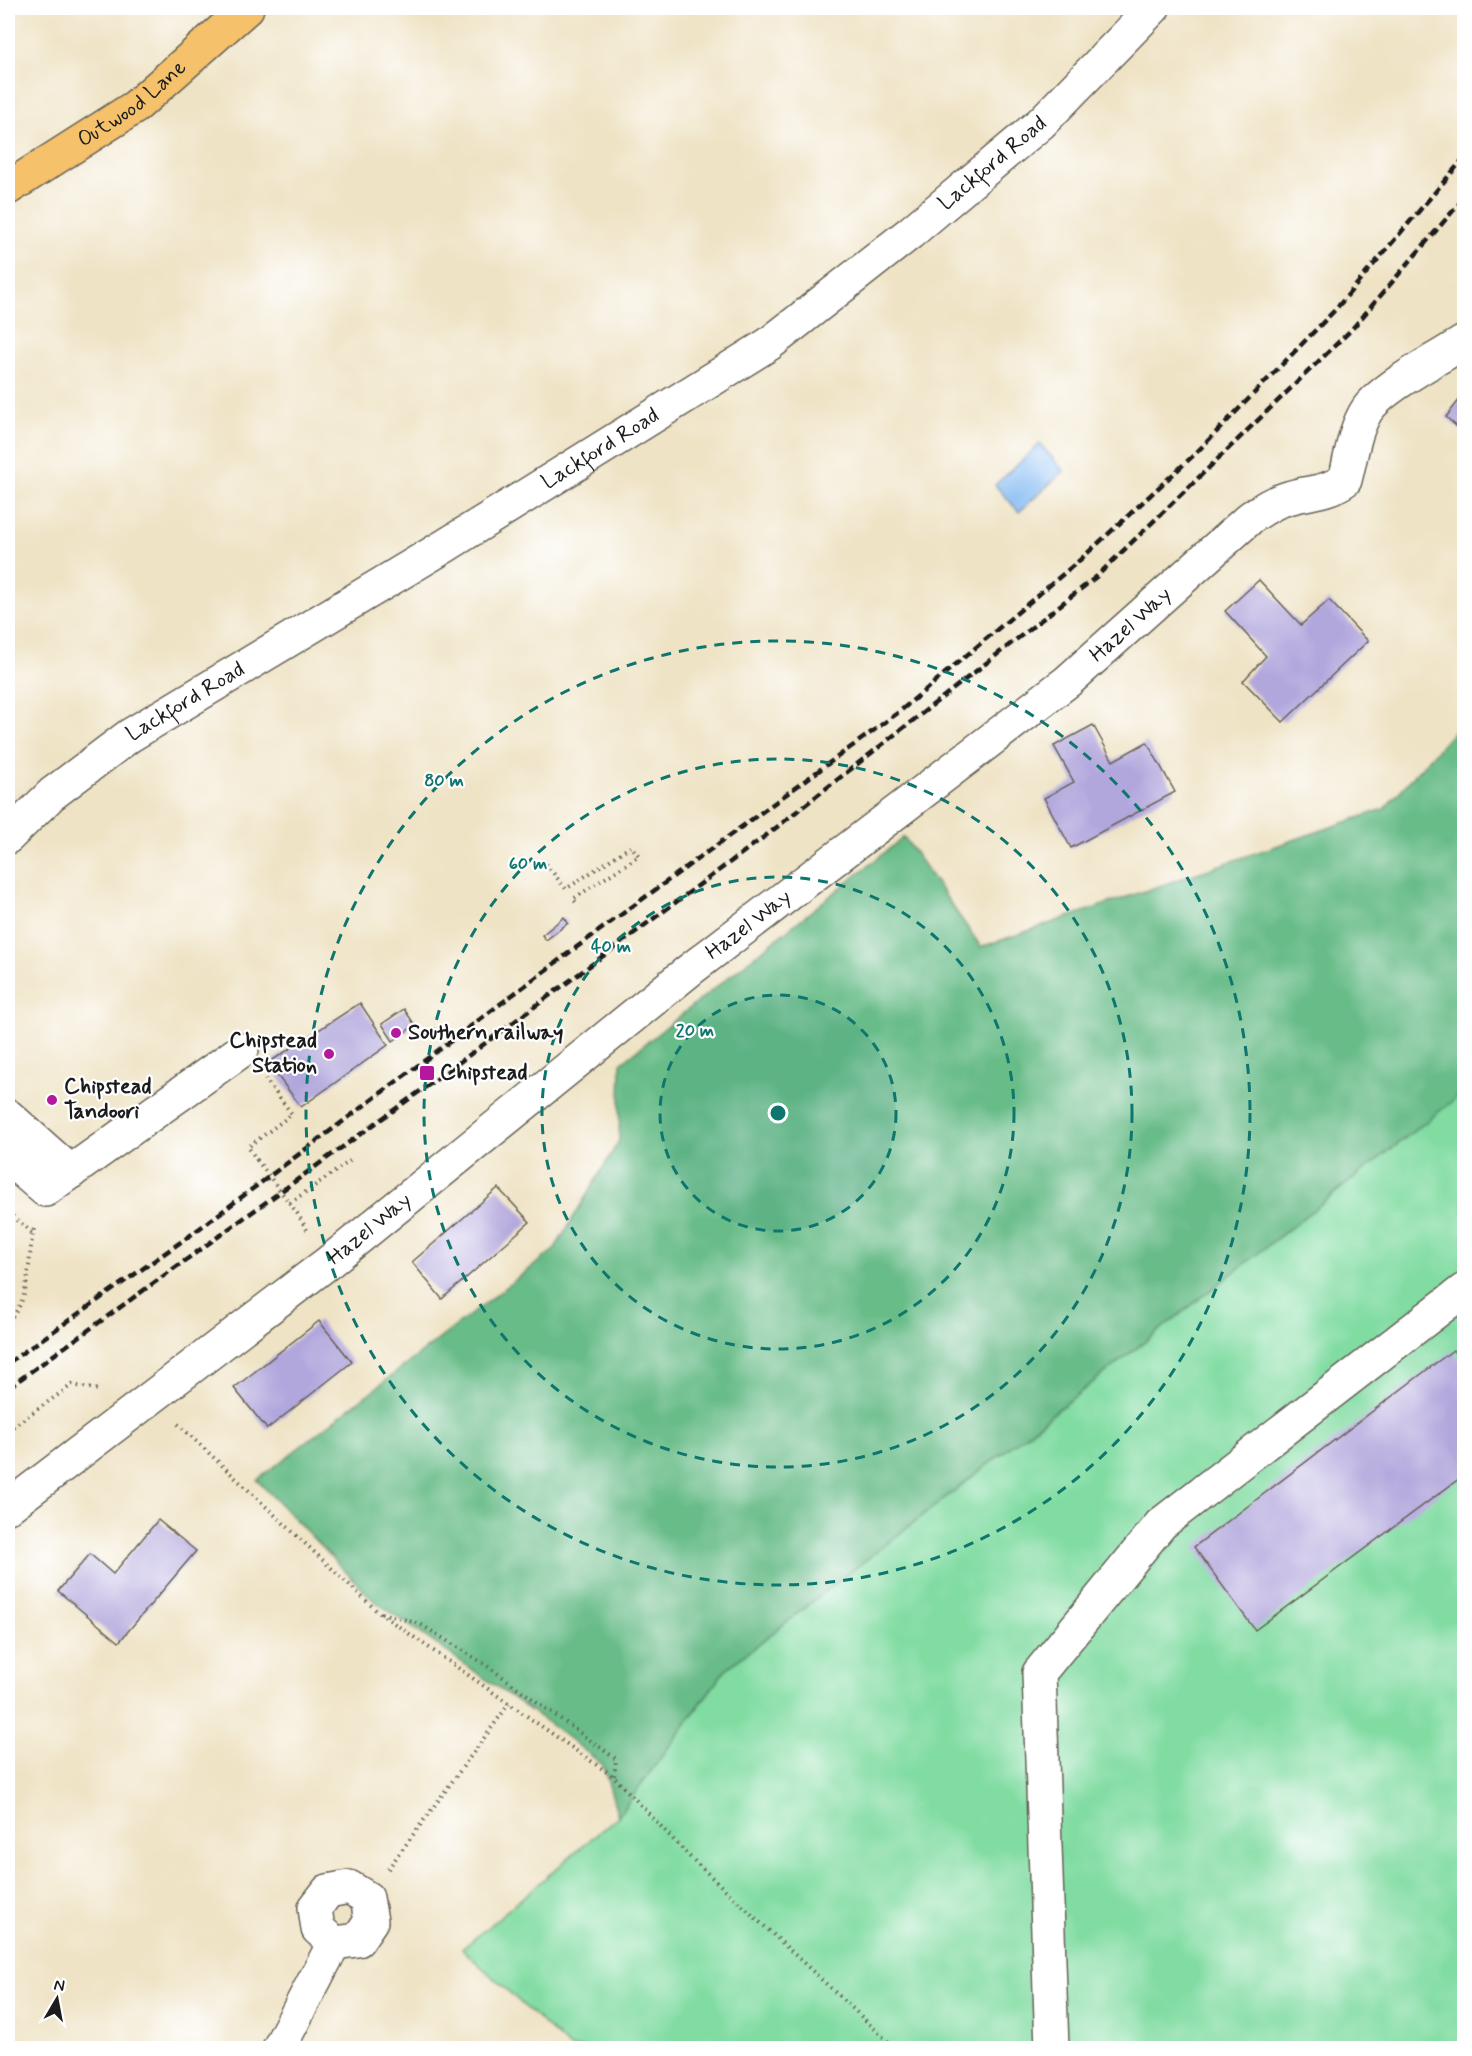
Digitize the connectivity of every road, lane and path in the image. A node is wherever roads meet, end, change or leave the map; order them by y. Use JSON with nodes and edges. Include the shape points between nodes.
{"nodes":[{"id":1,"x":247,"y":8,"type":"edge"},
{"id":2,"x":1153,"y":8,"type":"edge"},
{"id":3,"x":8,"y":188,"type":"edge"},
{"id":4,"x":1464,"y":342,"type":"edge"},
{"id":5,"x":8,"y":837,"type":"edge"},
{"id":6,"x":546,"y":864,"type":"dead end"},
{"id":7,"x":578,"y":905,"type":"dead end"},
{"id":8,"x":242,"y":1050,"type":"joint"},
{"id":9,"x":8,"y":1116,"type":"edge"},
{"id":10,"x":8,"y":1158,"type":"edge"},
{"id":11,"x":350,"y":1161,"type":"dead end"},
{"id":12,"x":58,"y":1180,"type":"junction"},
{"id":13,"x":290,"y":1203,"type":"junction"},
{"id":14,"x":8,"y":1212,"type":"edge"},
{"id":15,"x":297,"y":1213,"type":"dead end"},
{"id":16,"x":33,"y":1233,"type":"junction"},
{"id":17,"x":1464,"y":1290,"type":"edge"},
{"id":18,"x":8,"y":1320,"type":"edge"},
{"id":19,"x":151,"y":1399,"type":"junction"},
{"id":20,"x":8,"y":1430,"type":"edge"},
{"id":21,"x":8,"y":1507,"type":"edge"},
{"id":22,"x":378,"y":1612,"type":"junction"},
{"id":23,"x":509,"y":1704,"type":"junction"},
{"id":24,"x":614,"y":1777,"type":"junction"},
{"id":25,"x":367,"y":1898,"type":"junction"},
{"id":26,"x":334,"y":1943,"type":"junction"},
{"id":27,"x":279,"y":2049,"type":"edge"},
{"id":28,"x":895,"y":2049,"type":"edge"},
{"id":29,"x":1052,"y":2049,"type":"edge"}],
"edges":[{"from":1,"to":3,"type":"main road","name":"Outwood Lane","via":[[135,107]]},
{"from":2,"to":5,"type":"street","name":"Lackford Road","via":[[1041,123],[769,344],[445,546],[129,736],[52,794]]},
{"from":4,"to":19,"type":"street","name":"Hazel Way","via":[[1386,391],[1367,410],[1345,480],[1333,488],[1267,505],[1068,681],[691,969],[329,1262]]},
{"from":6,"to":7,"type":"path","via":[[566,889],[631,846],[639,856],[573,899]]},
{"from":8,"to":12,"type":"street"},
{"from":8,"to":13,"type":"path","bridge":true,"via":[[292,1114],[248,1147]]},
{"from":9,"to":12,"type":"street"},
{"from":10,"to":12,"type":"street"},
{"from":11,"to":13,"type":"path"},
{"from":12,"to":16,"type":"path"},
{"from":13,"to":15,"type":"path","bridge":true},
{"from":14,"to":16,"type":"path"},
{"from":16,"to":18,"type":"path","via":[[29,1274],[17,1312]]},
{"from":17,"to":29,"type":"street","via":[[1161,1524],[1039,1673]]},
{"from":19,"to":20,"type":"path","via":[[72,1385]]},
{"from":19,"to":21,"type":"street","name":"Hazel Way"},
{"from":19,"to":22,"type":"path"},
{"from":22,"to":23,"type":"path"},
{"from":22,"to":24,"type":"path","via":[[420,1624],[486,1665],[616,1759]]},
{"from":23,"to":24,"type":"path"},
{"from":23,"to":25,"type":"path"},
{"from":24,"to":28,"type":"path","via":[[690,1857]]},
{"from":25,"to":26,"type":"street","via":[[371,1921],[358,1940]]},
{"from":25,"to":26,"type":"street","via":[[349,1887],[328,1891],[315,1908],[318,1929]]},
{"from":26,"to":27,"type":"street"}]}
